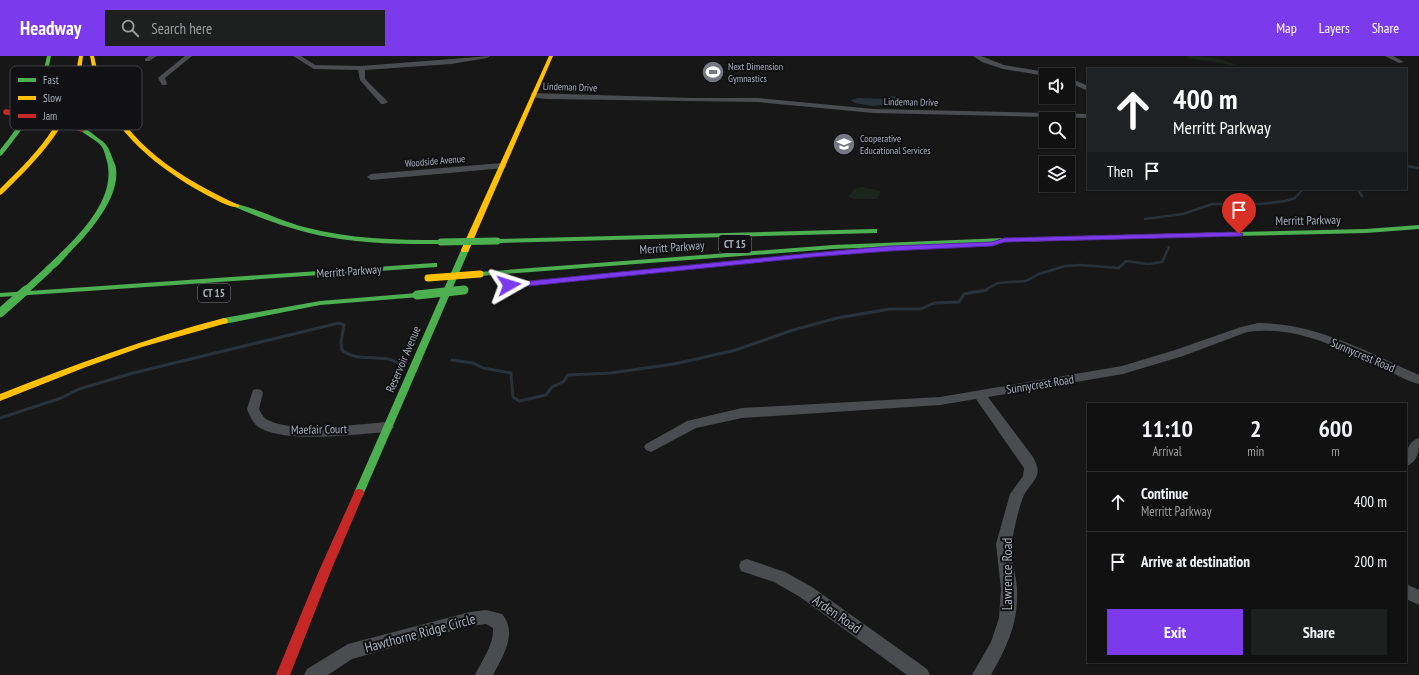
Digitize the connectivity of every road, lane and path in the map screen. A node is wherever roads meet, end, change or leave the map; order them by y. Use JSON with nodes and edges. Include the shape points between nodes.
{"nodes":[{"id":1,"x":49,"y":56,"type":"edge"},
{"id":2,"x":81,"y":56,"type":"edge"},
{"id":3,"x":92,"y":56,"type":"edge"},
{"id":4,"x":154,"y":56,"type":"edge"},
{"id":5,"x":189,"y":56,"type":"edge"},
{"id":6,"x":296,"y":56,"type":"edge"},
{"id":7,"x":487,"y":56,"type":"edge"},
{"id":8,"x":551,"y":56,"type":"edge"},
{"id":9,"x":976,"y":56,"type":"edge"},
{"id":10,"x":1388,"y":56,"type":"edge"},
{"id":11,"x":452,"y":59,"type":"edge"},
{"id":12,"x":147,"y":60,"type":"dead end"},
{"id":13,"x":1401,"y":62,"type":"dead end"},
{"id":14,"x":47,"y":66,"type":"edge"},
{"id":15,"x":79,"y":66,"type":"edge"},
{"id":16,"x":94,"y":66,"type":"edge"},
{"id":17,"x":361,"y":68,"type":"junction"},
{"id":18,"x":1039,"y":73,"type":"edge"},
{"id":19,"x":1075,"y":82,"type":"edge"},
{"id":20,"x":164,"y":84,"type":"dead end"},
{"id":21,"x":1087,"y":88,"type":"edge"},
{"id":22,"x":534,"y":95,"type":"junction"},
{"id":23,"x":384,"y":102,"type":"dead end"},
{"id":24,"x":1087,"y":116,"type":"edge"},
{"id":25,"x":19,"y":130,"type":"edge"},
{"id":26,"x":54,"y":130,"type":"edge"},
{"id":27,"x":84,"y":130,"type":"edge"},
{"id":28,"x":126,"y":130,"type":"edge"},
{"id":29,"x":0,"y":154,"type":"edge"},
{"id":30,"x":502,"y":166,"type":"junction"},
{"id":31,"x":371,"y":177,"type":"dead end"},
{"id":32,"x":0,"y":193,"type":"edge"},
{"id":33,"x":1419,"y":227,"type":"edge"},
{"id":34,"x":1004,"y":240,"type":"junction"},
{"id":35,"x":738,"y":244,"type":"dead end"},
{"id":36,"x":471,"y":263,"type":"dead end"},
{"id":37,"x":639,"y":271,"type":"dead end"},
{"id":38,"x":424,"y":278,"type":"dead end"},
{"id":39,"x":468,"y":290,"type":"dead end"},
{"id":40,"x":0,"y":295,"type":"edge"},
{"id":41,"x":24,"y":306,"type":"dead end"},
{"id":42,"x":0,"y":307,"type":"edge"},
{"id":43,"x":0,"y":313,"type":"edge"},
{"id":44,"x":192,"y":329,"type":"junction"},
{"id":45,"x":38,"y":373,"type":"dead end"},
{"id":46,"x":1419,"y":380,"type":"edge"},
{"id":47,"x":257,"y":393,"type":"dead end"},
{"id":48,"x":979,"y":394,"type":"junction"},
{"id":49,"x":0,"y":398,"type":"edge"},
{"id":50,"x":387,"y":427,"type":"junction"},
{"id":51,"x":1419,"y":443,"type":"edge"},
{"id":52,"x":651,"y":446,"type":"dead end"},
{"id":53,"x":1407,"y":460,"type":"edge"},
{"id":54,"x":747,"y":566,"type":"dead end"},
{"id":55,"x":1407,"y":591,"type":"edge"},
{"id":56,"x":1419,"y":598,"type":"edge"},
{"id":57,"x":283,"y":675,"type":"edge"},
{"id":58,"x":313,"y":675,"type":"edge"},
{"id":59,"x":484,"y":675,"type":"edge"},
{"id":60,"x":921,"y":675,"type":"edge"},
{"id":61,"x":981,"y":675,"type":"edge"}],
"edges":[{"from":1,"to":14,"type":"main road"},
{"from":2,"to":15,"type":"main road"},
{"from":3,"to":16,"type":"main road","number":"CT 15","bridge":true},
{"from":4,"to":12,"type":"street"},
{"from":5,"to":20,"type":"street","via":[[161,78]]},
{"from":6,"to":17,"type":"street","via":[[314,66]]},
{"from":7,"to":11,"type":"street"},
{"from":8,"to":22,"type":"main road","name":"Reservoir Avenue"},
{"from":9,"to":18,"type":"street","via":[[998,66]]},
{"from":10,"to":13,"type":"street"},
{"from":11,"to":17,"type":"street"},
{"from":17,"to":23,"type":"street","via":[[362,79]]},
{"from":19,"to":21,"type":"street"},
{"from":22,"to":24,"type":"street","name":"Lindeman Drive","via":[[734,99],[874,111]]},
{"from":22,"to":30,"type":"main road","name":"Reservoir Avenue"},
{"from":25,"to":29,"type":"main road"},
{"from":26,"to":32,"type":"main road","via":[[40,150]]},
{"from":27,"to":43,"type":"main road","bridge":true,"via":[[99,140],[114,163],[114,180],[110,191],[98,212],[72,244],[49,269]]},
{"from":28,"to":35,"type":"main road","number":"CT 15","bridge":true,"via":[[161,162],[216,198],[291,227],[329,235],[440,242],[883,233]]},
{"from":30,"to":31,"type":"street","name":"Woodside Avenue"},
{"from":30,"to":50,"type":"main road","name":"Reservoir Avenue"},
{"from":33,"to":34,"type":"main road","name":"Merritt Parkway","number":"CT 15","via":[[1366,231]]},
{"from":34,"to":37,"type":"main road","via":[[992,244],[883,249]]},
{"from":34,"to":38,"type":"main road","name":"Merritt Parkway","number":"CT 15","bridge":true,"via":[[833,247]]},
{"from":36,"to":40,"type":"main road","name":"Merritt Parkway","number":"CT 15"},
{"from":39,"to":44,"type":"main road","bridge":true,"via":[[346,300],[289,308]]},
{"from":41,"to":42,"type":"main road"},
{"from":44,"to":45,"type":"main road"},
{"from":44,"to":49,"type":"main road","via":[[53,375]]},
{"from":46,"to":48,"type":"street","name":"Sunnycrest Road","via":[[1334,342],[1300,332],[1258,327],[1245,329],[1123,370]]},
{"from":47,"to":50,"type":"street","name":"Maefair Court","via":[[253,409],[261,422],[278,429],[299,432]]},
{"from":48,"to":52,"type":"street","name":"Sunnycrest Road","via":[[940,401],[742,413],[692,424]]},
{"from":48,"to":61,"type":"street","name":"Lawrence Road","via":[[1028,461],[1031,472],[1029,481],[1017,494],[1004,544],[1009,589],[1007,618],[999,645]]},
{"from":50,"to":57,"type":"main road","name":"Reservoir Avenue"},
{"from":51,"to":53,"type":"street"},
{"from":54,"to":60,"type":"street","name":"Arden Road","via":[[779,577],[806,592]]},
{"from":55,"to":56,"type":"street"},
{"from":58,"to":59,"type":"street","name":"Hawthorne Ridge Circle","via":[[348,652],[487,616],[497,621],[502,634],[499,646]]}]}
